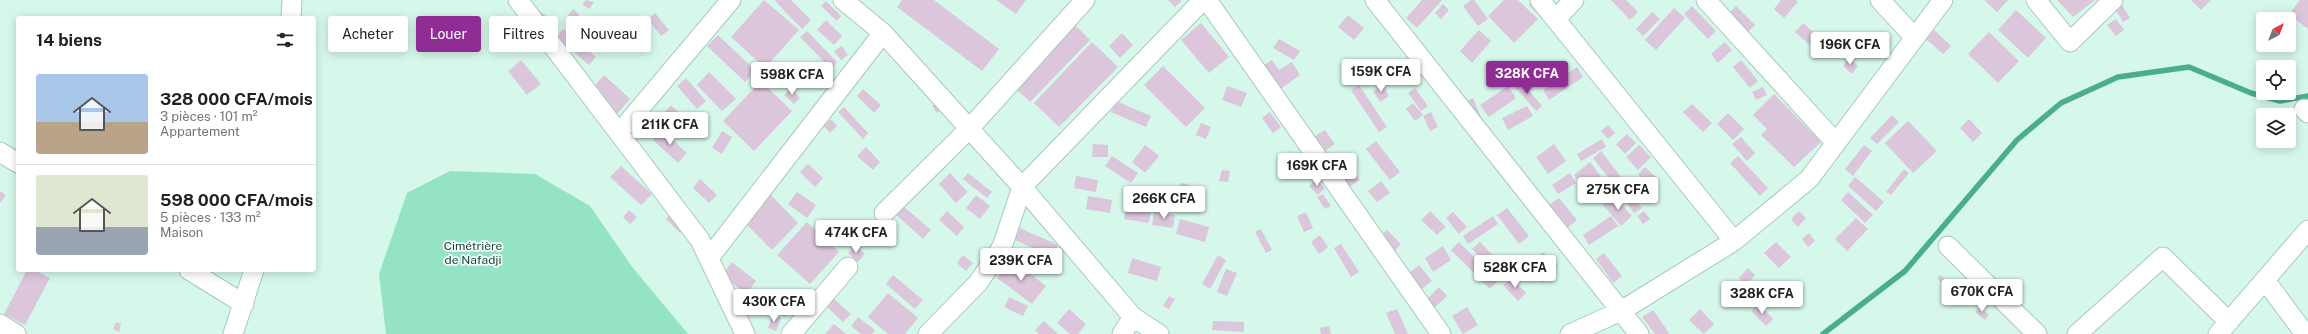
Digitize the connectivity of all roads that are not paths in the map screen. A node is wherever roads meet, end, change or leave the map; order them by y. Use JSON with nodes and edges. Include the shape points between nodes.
{"nodes":[{"id":1,"x":292,"y":0,"type":"edge"},
{"id":2,"x":518,"y":0,"type":"edge"},
{"id":3,"x":731,"y":0,"type":"edge"},
{"id":4,"x":843,"y":0,"type":"edge"},
{"id":5,"x":1085,"y":0,"type":"edge"},
{"id":6,"x":1203,"y":0,"type":"edge"},
{"id":7,"x":1207,"y":0,"type":"edge"},
{"id":8,"x":1375,"y":0,"type":"edge"},
{"id":9,"x":1540,"y":0,"type":"edge"},
{"id":10,"x":1574,"y":0,"type":"edge"},
{"id":11,"x":1706,"y":0,"type":"edge"},
{"id":12,"x":1880,"y":0,"type":"edge"},
{"id":13,"x":1943,"y":0,"type":"edge"},
{"id":14,"x":2036,"y":0,"type":"edge"},
{"id":15,"x":2114,"y":0,"type":"edge"},
{"id":16,"x":291,"y":16,"type":"edge"},
{"id":17,"x":1556,"y":20,"type":"junction"},
{"id":18,"x":883,"y":33,"type":"junction"},
{"id":19,"x":1915,"y":38,"type":"junction"},
{"id":20,"x":969,"y":129,"type":"junction"},
{"id":21,"x":619,"y":132,"type":"junction"},
{"id":22,"x":1836,"y":143,"type":"junction"},
{"id":23,"x":0,"y":152,"type":"edge"},
{"id":24,"x":16,"y":162,"type":"edge"},
{"id":25,"x":1022,"y":187,"type":"junction"},
{"id":26,"x":884,"y":213,"type":"dead end"},
{"id":27,"x":2308,"y":230,"type":"edge"},
{"id":28,"x":1734,"y":241,"type":"junction"},
{"id":29,"x":1948,"y":246,"type":"dead end"},
{"id":30,"x":709,"y":258,"type":"junction"},
{"id":31,"x":848,"y":267,"type":"dead end"},
{"id":32,"x":192,"y":272,"type":"edge"},
{"id":33,"x":253,"y":272,"type":"edge"},
{"id":34,"x":2265,"y":280,"type":"junction"},
{"id":35,"x":244,"y":304,"type":"junction"},
{"id":36,"x":1621,"y":311,"type":"junction"},
{"id":37,"x":1133,"y":317,"type":"junction"},
{"id":38,"x":0,"y":324,"type":"edge"},
{"id":39,"x":2224,"y":328,"type":"edge"},
{"id":40,"x":16,"y":334,"type":"edge"},
{"id":41,"x":233,"y":334,"type":"edge"},
{"id":42,"x":744,"y":334,"type":"edge"},
{"id":43,"x":791,"y":334,"type":"edge"},
{"id":44,"x":928,"y":334,"type":"edge"},
{"id":45,"x":1122,"y":334,"type":"edge"},
{"id":46,"x":1159,"y":334,"type":"edge"},
{"id":47,"x":1441,"y":334,"type":"edge"},
{"id":48,"x":1570,"y":334,"type":"edge"},
{"id":49,"x":1639,"y":334,"type":"edge"},
{"id":50,"x":2037,"y":334,"type":"edge"},
{"id":51,"x":2077,"y":334,"type":"edge"},
{"id":52,"x":2306,"y":334,"type":"edge"}],
"edges":[{"from":1,"to":16,"type":"street"},
{"from":2,"to":21,"type":"street"},
{"from":3,"to":21,"type":"street"},
{"from":4,"to":18,"type":"street"},
{"from":5,"to":20,"type":"street"},
{"from":6,"to":25,"type":"street"},
{"from":7,"to":47,"type":"street"},
{"from":8,"to":36,"type":"street"},
{"from":9,"to":17,"type":"street"},
{"from":10,"to":17,"type":"street"},
{"from":11,"to":22,"type":"street"},
{"from":12,"to":19,"type":"street"},
{"from":13,"to":19,"type":"street"},
{"from":14,"to":15,"type":"street","via":[[2070,42]]},
{"from":17,"to":28,"type":"street"},
{"from":18,"to":20,"type":"street"},
{"from":18,"to":30,"type":"street"},
{"from":19,"to":22,"type":"street"},
{"from":20,"to":25,"type":"street"},
{"from":20,"to":26,"type":"street"},
{"from":21,"to":30,"type":"street","via":[[700,240]]},
{"from":22,"to":28,"type":"street","via":[[1809,179]]},
{"from":23,"to":24,"type":"street"},
{"from":25,"to":37,"type":"street"},
{"from":25,"to":44,"type":"street","via":[[1002,246],[978,283]]},
{"from":27,"to":34,"type":"street"},
{"from":28,"to":36,"type":"street"},
{"from":29,"to":50,"type":"street"},
{"from":30,"to":42,"type":"street"},
{"from":31,"to":43,"type":"street"},
{"from":32,"to":35,"type":"street"},
{"from":33,"to":35,"type":"street"},
{"from":34,"to":39,"type":"street"},
{"from":34,"to":52,"type":"street"},
{"from":35,"to":41,"type":"street"},
{"from":36,"to":48,"type":"street"},
{"from":36,"to":49,"type":"street"},
{"from":37,"to":45,"type":"street"},
{"from":37,"to":46,"type":"street"},
{"from":38,"to":40,"type":"street"},
{"from":39,"to":51,"type":"street","via":[[2163,257]]}]}
